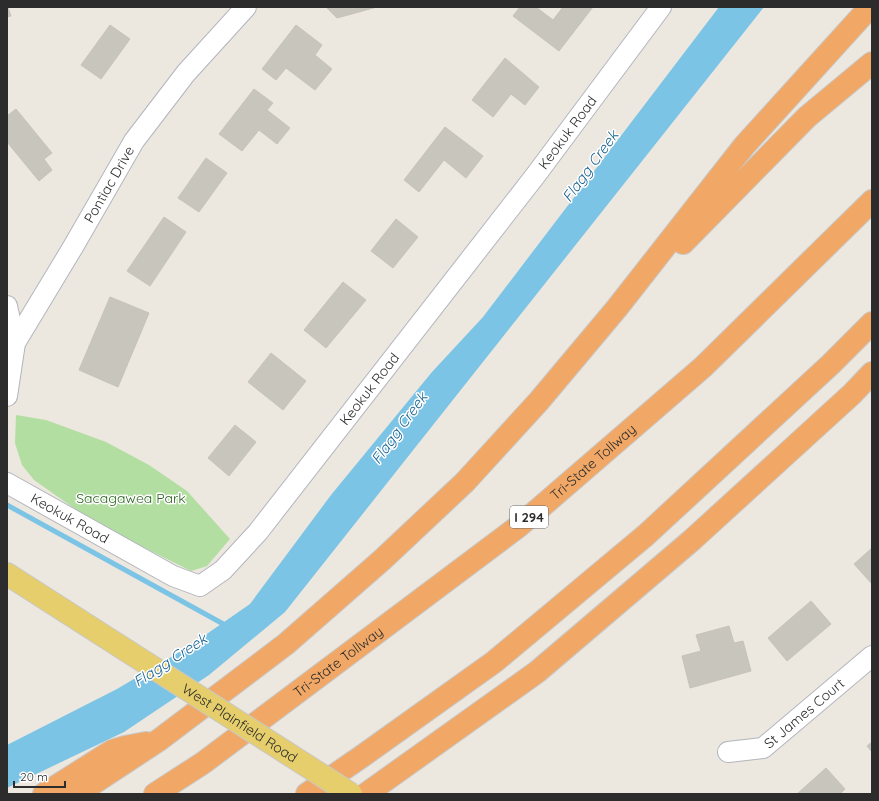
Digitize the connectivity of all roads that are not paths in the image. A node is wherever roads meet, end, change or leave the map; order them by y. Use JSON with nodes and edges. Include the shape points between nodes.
{"nodes":[{"id":1,"x":246,"y":7,"type":"edge"},
{"id":2,"x":661,"y":7,"type":"edge"},
{"id":3,"x":870,"y":7,"type":"edge"},
{"id":4,"x":872,"y":62,"type":"edge"},
{"id":5,"x":872,"y":201,"type":"edge"},
{"id":6,"x":7,"y":306,"type":"edge"},
{"id":7,"x":617,"y":308,"type":"junction"},
{"id":8,"x":872,"y":323,"type":"edge"},
{"id":9,"x":15,"y":343,"type":"junction"},
{"id":10,"x":872,"y":373,"type":"edge"},
{"id":11,"x":8,"y":389,"type":"edge"},
{"id":12,"x":7,"y":483,"type":"edge"},
{"id":13,"x":7,"y":574,"type":"edge"},
{"id":14,"x":872,"y":656,"type":"edge"},
{"id":15,"x":159,"y":740,"type":"junction"},
{"id":16,"x":728,"y":752,"type":"dead end"},
{"id":17,"x":44,"y":794,"type":"edge"},
{"id":18,"x":77,"y":794,"type":"edge"},
{"id":19,"x":155,"y":794,"type":"edge"},
{"id":20,"x":307,"y":794,"type":"edge"},
{"id":21,"x":351,"y":794,"type":"edge"},
{"id":22,"x":366,"y":794,"type":"edge"}],
"edges":[{"from":1,"to":9,"type":"street","name":"Pontiac Drive","via":[[186,73],[134,141]]},
{"from":2,"to":12,"type":"street","name":"Keokuk Road","via":[[525,189],[258,532],[223,570],[200,586],[173,576]]},
{"from":3,"to":7,"type":"highway","via":[[744,146]]},
{"from":4,"to":7,"type":"highway","via":[[807,117]]},
{"from":5,"to":19,"type":"highway","name":"Tri-State Tollway","number":"I 294","via":[[703,367],[519,526],[203,763]]},
{"from":6,"to":9,"type":"street"},
{"from":7,"to":15,"type":"highway","via":[[539,401],[465,482],[382,560],[286,644]]},
{"from":8,"to":20,"type":"highway","via":[[646,534],[494,662]]},
{"from":9,"to":11,"type":"street","name":"Pontiac Drive"},
{"from":10,"to":22,"type":"highway","via":[[692,540],[537,672]]},
{"from":13,"to":21,"type":"main road","name":"West Plainfield Road","bridge":true},
{"from":14,"to":16,"type":"street","name":"St James Court","via":[[763,748]]},
{"from":15,"to":17,"type":"highway","via":[[112,751]]},
{"from":15,"to":18,"type":"highway"}]}
